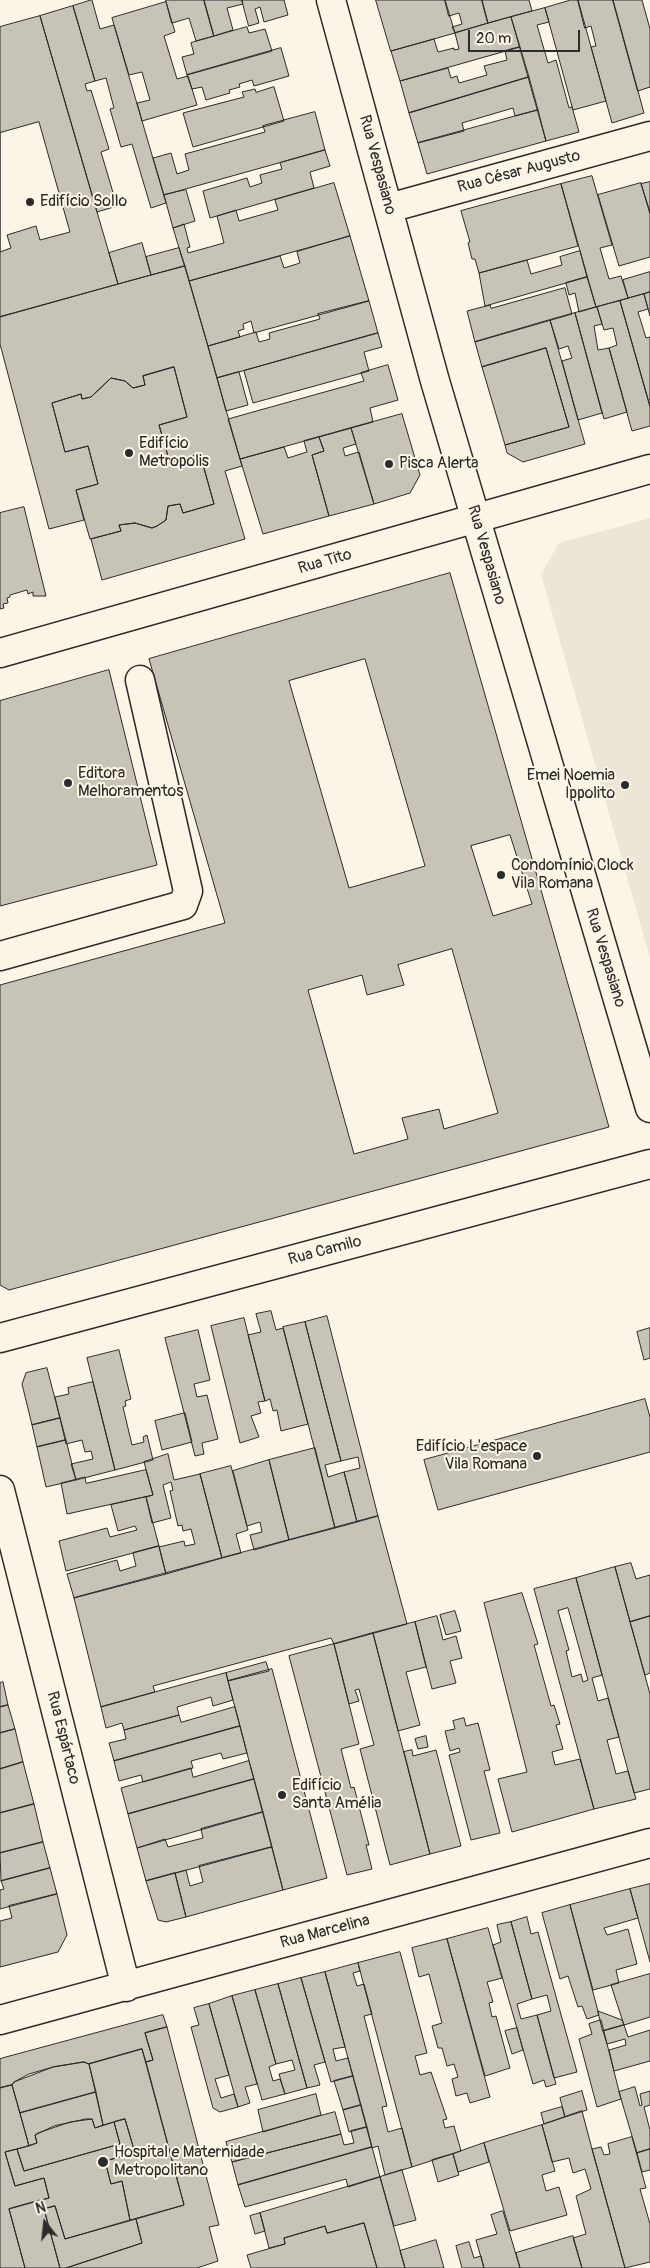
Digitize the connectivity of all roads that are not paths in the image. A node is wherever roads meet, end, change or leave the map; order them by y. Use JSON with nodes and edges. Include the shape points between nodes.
{"nodes":[{"id":1,"x":331,"y":0,"type":"edge"},
{"id":2,"x":650,"y":136,"type":"edge"},
{"id":3,"x":389,"y":208,"type":"junction"},
{"id":4,"x":650,"y":469,"type":"edge"},
{"id":5,"x":475,"y":519,"type":"junction"},
{"id":6,"x":0,"y":653,"type":"edge"},
{"id":7,"x":140,"y":680,"type":"dead end"},
{"id":8,"x":0,"y":956,"type":"edge"},
{"id":9,"x":650,"y":1108,"type":"edge"},
{"id":10,"x":650,"y":1164,"type":"edge"},
{"id":11,"x":0,"y":1338,"type":"edge"},
{"id":12,"x":0,"y":1490,"type":"edge"},
{"id":13,"x":650,"y":1843,"type":"edge"},
{"id":14,"x":126,"y":1987,"type":"junction"},
{"id":15,"x":0,"y":2020,"type":"edge"}],
"edges":[{"from":1,"to":3,"type":"street","name":"Rua Vespasiano"},
{"from":2,"to":3,"type":"street","name":"Rua César Augusto"},
{"from":3,"to":5,"type":"street","name":"Rua Vespasiano"},
{"from":4,"to":5,"type":"street","name":"Rua Tito"},
{"from":5,"to":6,"type":"street","name":"Rua Tito"},
{"from":5,"to":9,"type":"street","name":"Rua Vespasiano"},
{"from":7,"to":8,"type":"street","via":[[188,891],[183,905]]},
{"from":10,"to":11,"type":"street","name":"Rua Camilo"},
{"from":12,"to":14,"type":"street","name":"Rua Espártaco"},
{"from":13,"to":14,"type":"street","name":"Rua Marcelina"},
{"from":14,"to":15,"type":"street","name":"Rua Marcelina"}]}
